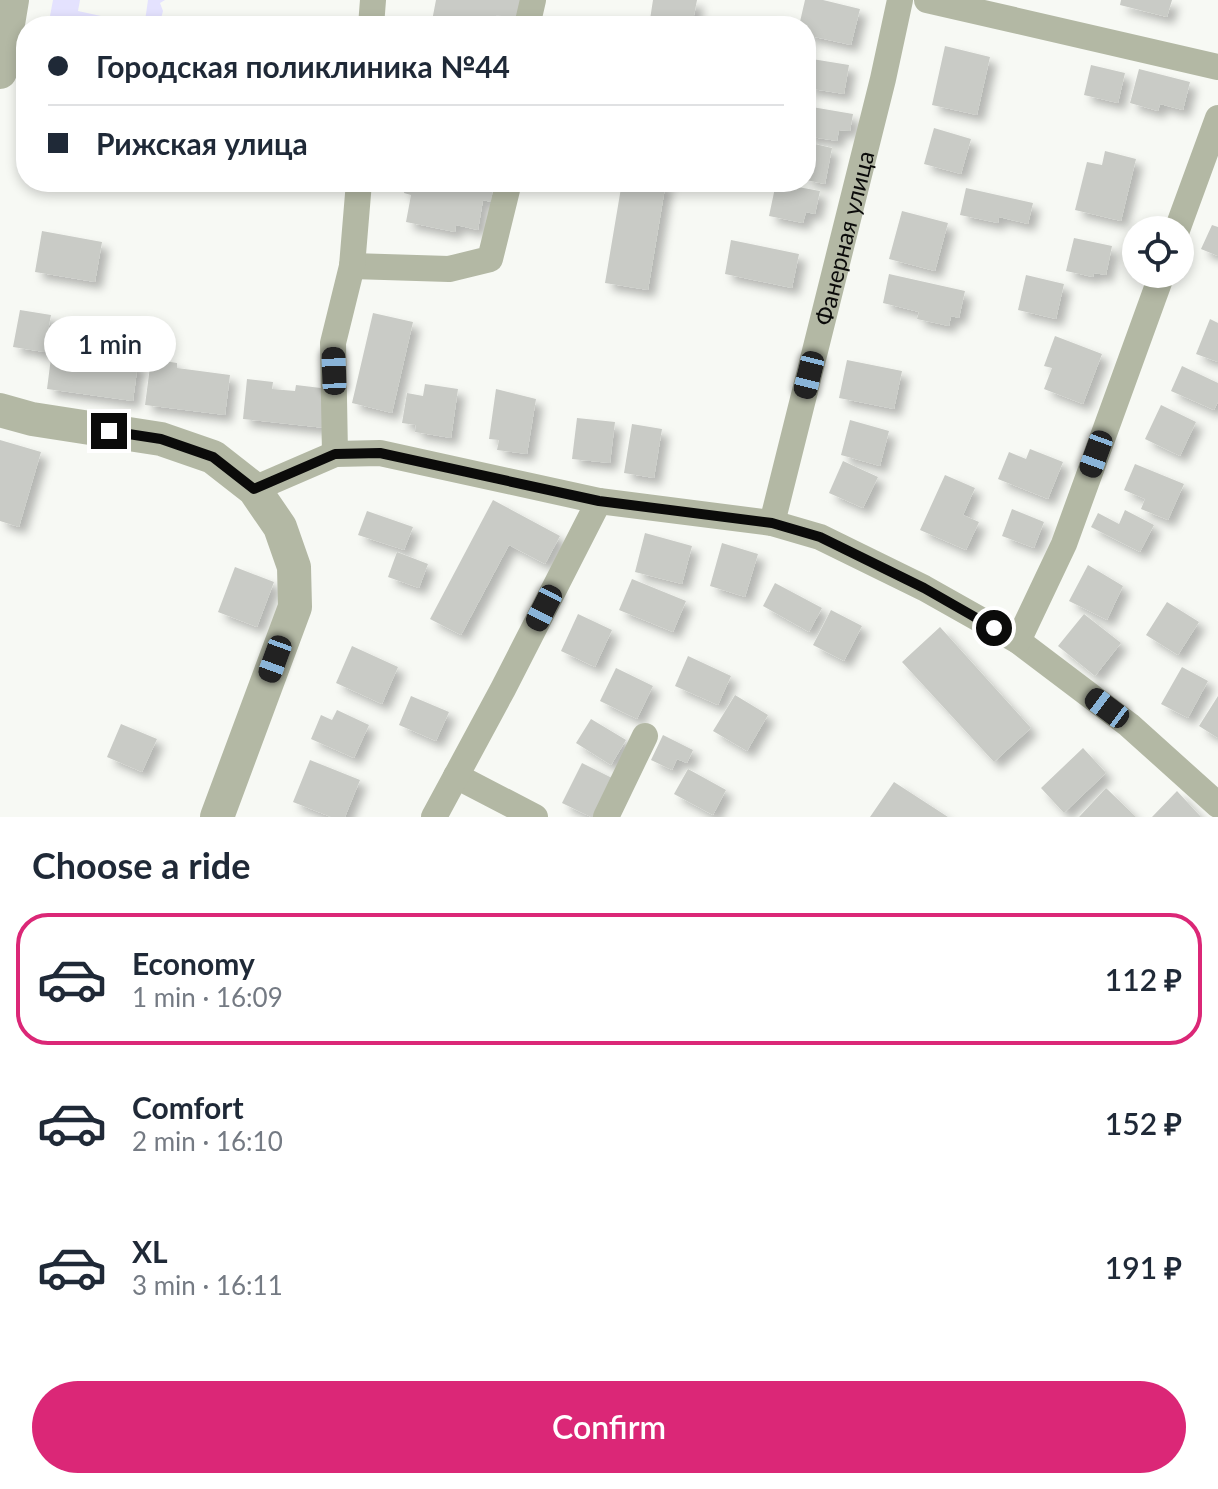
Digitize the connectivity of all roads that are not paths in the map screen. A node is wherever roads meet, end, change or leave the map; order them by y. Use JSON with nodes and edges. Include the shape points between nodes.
{"nodes":[{"id":1,"x":12,"y":0,"type":"edge"},
{"id":2,"x":900,"y":0,"type":"edge"},
{"id":3,"x":927,"y":0,"type":"edge"},
{"id":4,"x":1218,"y":67,"type":"edge"},
{"id":5,"x":0,"y":72,"type":"edge"},
{"id":6,"x":1218,"y":118,"type":"edge"},
{"id":7,"x":358,"y":192,"type":"edge"},
{"id":8,"x":507,"y":192,"type":"edge"},
{"id":9,"x":1182,"y":216,"type":"edge"},
{"id":10,"x":352,"y":266,"type":"junction"},
{"id":11,"x":1157,"y":288,"type":"edge"},
{"id":12,"x":0,"y":410,"type":"edge"},
{"id":13,"x":335,"y":454,"type":"junction"},
{"id":14,"x":254,"y":489,"type":"junction"},
{"id":15,"x":599,"y":501,"type":"junction"},
{"id":16,"x":772,"y":523,"type":"junction"},
{"id":17,"x":1018,"y":641,"type":"junction"},
{"id":18,"x":645,"y":736,"type":"dead end"},
{"id":19,"x":456,"y":776,"type":"junction"},
{"id":20,"x":1218,"y":805,"type":"edge"},
{"id":21,"x":217,"y":817,"type":"edge"},
{"id":22,"x":434,"y":817,"type":"edge"},
{"id":23,"x":535,"y":817,"type":"edge"},
{"id":24,"x":606,"y":817,"type":"edge"}],
"edges":[{"from":1,"to":5,"type":"street"},
{"from":2,"to":16,"type":"street","name":"Фанерная улица"},
{"from":3,"to":4,"type":"street"},
{"from":6,"to":9,"type":"street"},
{"from":7,"to":10,"type":"street"},
{"from":8,"to":10,"type":"street","via":[[490,259],[449,269]]},
{"from":10,"to":13,"type":"street","via":[[333,343]]},
{"from":11,"to":17,"type":"street","via":[[1064,544]]},
{"from":12,"to":14,"type":"street","via":[[161,439],[213,457]]},
{"from":13,"to":14,"type":"street"},
{"from":13,"to":15,"type":"street","via":[[380,453]]},
{"from":14,"to":21,"type":"street","via":[[280,527],[294,567],[295,607]]},
{"from":15,"to":16,"type":"street"},
{"from":15,"to":19,"type":"street"},
{"from":16,"to":17,"type":"street","via":[[820,537]]},
{"from":17,"to":20,"type":"street","via":[[1129,725]]},
{"from":18,"to":24,"type":"street"},
{"from":19,"to":22,"type":"street"},
{"from":19,"to":23,"type":"street"}]}
